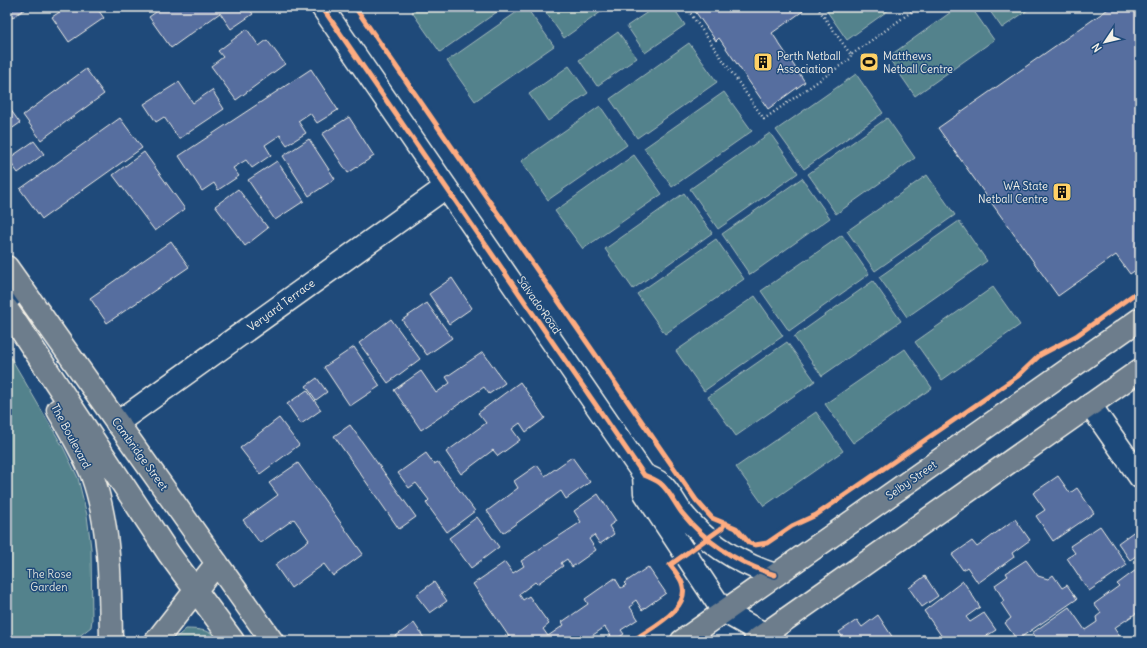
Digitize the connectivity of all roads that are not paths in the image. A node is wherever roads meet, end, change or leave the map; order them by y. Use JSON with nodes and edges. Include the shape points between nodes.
{"nodes":[{"id":1,"x":322,"y":7,"type":"edge"},
{"id":2,"x":446,"y":187,"type":"junction"},
{"id":3,"x":7,"y":268,"type":"edge"},
{"id":4,"x":14,"y":293,"type":"edge"},
{"id":5,"x":7,"y":308,"type":"edge"},
{"id":6,"x":1140,"y":319,"type":"edge"},
{"id":7,"x":23,"y":332,"type":"junction"},
{"id":8,"x":1140,"y":370,"type":"edge"},
{"id":9,"x":1090,"y":405,"type":"junction"},
{"id":10,"x":117,"y":423,"type":"junction"},
{"id":11,"x":644,"y":475,"type":"junction"},
{"id":12,"x":1140,"y":477,"type":"edge"},
{"id":13,"x":217,"y":563,"type":"junction"},
{"id":14,"x":775,"y":575,"type":"junction"},
{"id":15,"x":196,"y":591,"type":"junction"},
{"id":16,"x":723,"y":611,"type":"junction"},
{"id":17,"x":763,"y":639,"type":"edge"},
{"id":18,"x":111,"y":641,"type":"edge"},
{"id":19,"x":156,"y":641,"type":"edge"},
{"id":20,"x":233,"y":641,"type":"edge"},
{"id":21,"x":272,"y":641,"type":"edge"},
{"id":22,"x":682,"y":641,"type":"edge"}],
"edges":[{"from":1,"to":2,"type":"street","name":"Salvado Road"},
{"from":2,"to":10,"type":"street","name":"Veryard Terrace"},
{"from":2,"to":11,"type":"street","name":"Salvado Road"},
{"from":3,"to":4,"type":"main road","name":"Cambridge Street"},
{"from":4,"to":10,"type":"main road","name":"Cambridge Street"},
{"from":5,"to":7,"type":"main road"},
{"from":6,"to":14,"type":"main road","name":"Selby Street"},
{"from":7,"to":15,"type":"main road"},
{"from":7,"to":18,"type":"main road","name":"The Boulevard","via":[[53,402],[92,475],[108,551]]},
{"from":8,"to":9,"type":"main road"},
{"from":9,"to":12,"type":"street"},
{"from":9,"to":17,"type":"main road"},
{"from":10,"to":13,"type":"main road","name":"Cambridge Street"},
{"from":11,"to":14,"type":"street","name":"Salvado Road","via":[[661,483],[682,513],[709,541],[731,557]]},
{"from":11,"to":16,"type":"street","name":"Salvado Road","via":[[645,493]]},
{"from":13,"to":15,"type":"main road"},
{"from":13,"to":21,"type":"main road","name":"Cambridge Street"},
{"from":14,"to":16,"type":"main road","name":"Selby Street"},
{"from":15,"to":19,"type":"main road"},
{"from":15,"to":20,"type":"main road"},
{"from":16,"to":17,"type":"street","name":"Salvado Road"},
{"from":16,"to":22,"type":"main road","name":"Selby Street"}]}
